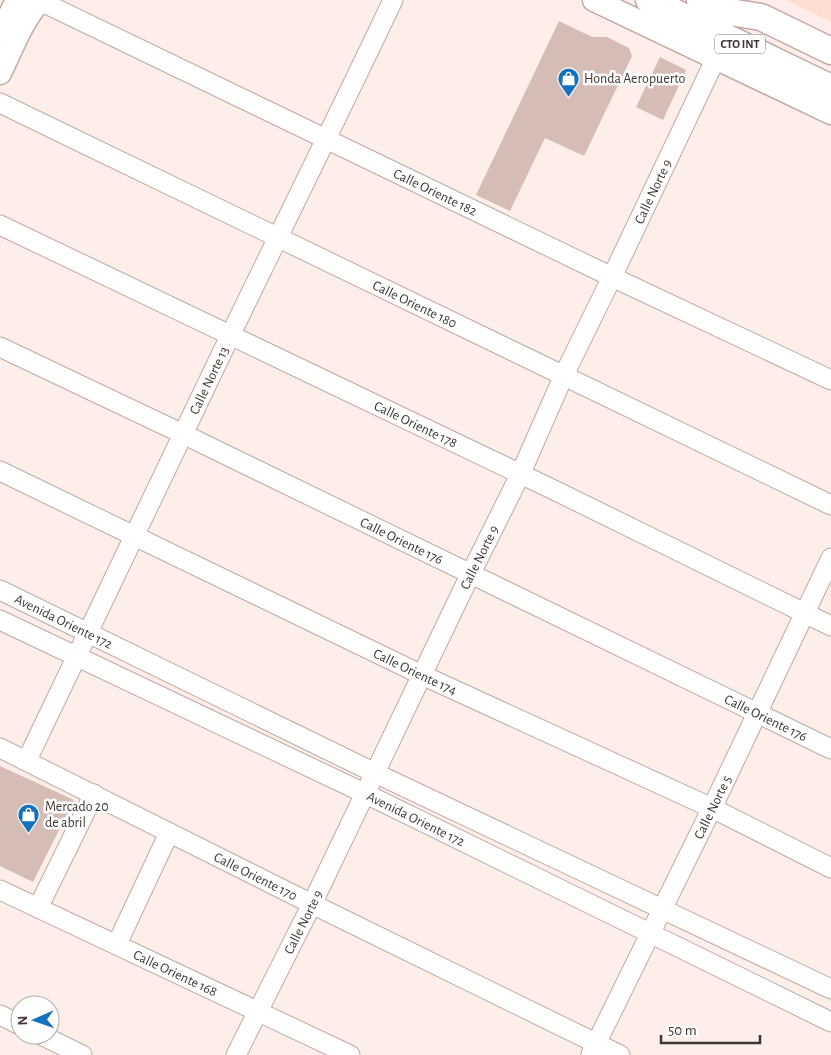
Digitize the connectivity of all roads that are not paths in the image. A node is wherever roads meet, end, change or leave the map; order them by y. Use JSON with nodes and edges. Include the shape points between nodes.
{"nodes":[{"id":1,"x":17,"y":0,"type":"edge"},
{"id":2,"x":393,"y":0,"type":"edge"},
{"id":3,"x":594,"y":0,"type":"edge"},
{"id":4,"x":649,"y":0,"type":"edge"},
{"id":5,"x":700,"y":0,"type":"edge"},
{"id":6,"x":40,"y":1,"type":"edge"},
{"id":7,"x":748,"y":5,"type":"edge"},
{"id":8,"x":0,"y":35,"type":"edge"},
{"id":9,"x":831,"y":51,"type":"edge"},
{"id":10,"x":716,"y":58,"type":"junction"},
{"id":11,"x":0,"y":73,"type":"edge"},
{"id":12,"x":831,"y":88,"type":"edge"},
{"id":13,"x":0,"y":103,"type":"edge"},
{"id":14,"x":831,"y":113,"type":"edge"},
{"id":15,"x":327,"y":139,"type":"junction"},
{"id":16,"x":0,"y":225,"type":"edge"},
{"id":17,"x":278,"y":238,"type":"junction"},
{"id":18,"x":612,"y":277,"type":"junction"},
{"id":19,"x":230,"y":336,"type":"junction"},
{"id":20,"x":0,"y":347,"type":"edge"},
{"id":21,"x":564,"y":375,"type":"junction"},
{"id":22,"x":831,"y":380,"type":"edge"},
{"id":23,"x":183,"y":434,"type":"junction"},
{"id":24,"x":0,"y":471,"type":"edge"},
{"id":25,"x":520,"y":474,"type":"junction"},
{"id":26,"x":831,"y":505,"type":"edge"},
{"id":27,"x":133,"y":537,"type":"junction"},
{"id":28,"x":831,"y":558,"type":"edge"},
{"id":29,"x":470,"y":575,"type":"junction"},
{"id":30,"x":0,"y":590,"type":"edge"},
{"id":31,"x":804,"y":612,"type":"junction"},
{"id":32,"x":0,"y":620,"type":"edge"},
{"id":33,"x":831,"y":626,"type":"edge"},
{"id":34,"x":88,"y":632,"type":"junction"},
{"id":35,"x":76,"y":657,"type":"junction"},
{"id":36,"x":422,"y":675,"type":"junction"},
{"id":37,"x":757,"y":712,"type":"junction"},
{"id":38,"x":0,"y":748,"type":"edge"},
{"id":39,"x":831,"y":749,"type":"edge"},
{"id":40,"x":27,"y":760,"type":"junction"},
{"id":41,"x":375,"y":773,"type":"junction"},
{"id":42,"x":364,"y":793,"type":"junction"},
{"id":43,"x":94,"y":794,"type":"junction"},
{"id":44,"x":712,"y":808,"type":"junction"},
{"id":45,"x":169,"y":833,"type":"junction"},
{"id":46,"x":831,"y":868,"type":"edge"},
{"id":47,"x":0,"y":890,"type":"edge"},
{"id":48,"x":312,"y":904,"type":"junction"},
{"id":49,"x":38,"y":908,"type":"junction"},
{"id":50,"x":663,"y":908,"type":"junction"},
{"id":51,"x":651,"y":933,"type":"junction"},
{"id":52,"x":117,"y":944,"type":"junction"},
{"id":53,"x":831,"y":989,"type":"edge"},
{"id":54,"x":257,"y":1011,"type":"junction"},
{"id":55,"x":831,"y":1022,"type":"edge"},
{"id":56,"x":60,"y":1044,"type":"edge"},
{"id":57,"x":593,"y":1049,"type":"edge"},
{"id":58,"x":82,"y":1055,"type":"edge"},
{"id":59,"x":236,"y":1055,"type":"edge"},
{"id":60,"x":350,"y":1055,"type":"edge"},
{"id":61,"x":620,"y":1055,"type":"edge"}],
"edges":[{"from":1,"to":8,"type":"main road"},
{"from":2,"to":15,"type":"street","name":"Calle Norte 13"},
{"from":3,"to":10,"type":"main road","number":"CTO INT"},
{"from":4,"to":12,"type":"highway","number":"CTO INT"},
{"from":5,"to":7,"type":"highway","number":"CTO INT","via":[[723,11]]},
{"from":6,"to":11,"type":"main road"},
{"from":6,"to":15,"type":"street","name":"Calle Oriente 182"},
{"from":7,"to":9,"type":"highway","number":"CTO INT"},
{"from":10,"to":14,"type":"main road","number":"CTO INT"},
{"from":10,"to":18,"type":"street","name":"Calle Norte 9"},
{"from":13,"to":17,"type":"street","name":"Calle Oriente 180"},
{"from":15,"to":17,"type":"street","name":"Calle Norte 13"},
{"from":15,"to":18,"type":"street","name":"Calle Oriente 182"},
{"from":16,"to":19,"type":"street","name":"Calle Oriente 178"},
{"from":17,"to":19,"type":"street","name":"Calle Norte 13"},
{"from":17,"to":21,"type":"street","name":"Calle Oriente 180"},
{"from":18,"to":21,"type":"street","name":"Calle Norte 9"},
{"from":18,"to":22,"type":"street","name":"Calle Oriente 182"},
{"from":19,"to":23,"type":"street","name":"Calle Norte 13"},
{"from":19,"to":25,"type":"street","name":"Calle Oriente 178"},
{"from":20,"to":23,"type":"street","name":"Calle Oriente 176"},
{"from":21,"to":25,"type":"street","name":"Calle Norte 9"},
{"from":21,"to":26,"type":"street","name":"Calle Oriente 180"},
{"from":23,"to":27,"type":"street","name":"Calle Norte 13"},
{"from":23,"to":29,"type":"street","name":"Calle Oriente 176"},
{"from":24,"to":27,"type":"street","name":"Calle Oriente 174"},
{"from":25,"to":29,"type":"street","name":"Calle Norte 9"},
{"from":25,"to":31,"type":"street","name":"Calle Oriente 178"},
{"from":27,"to":34,"type":"street","name":"Calle Norte 13"},
{"from":27,"to":36,"type":"street","name":"Calle Oriente 174"},
{"from":28,"to":31,"type":"street","name":"Calle Norte 5"},
{"from":29,"to":36,"type":"street","name":"Calle Norte 9"},
{"from":29,"to":37,"type":"street","name":"Calle Oriente 176"},
{"from":30,"to":34,"type":"street","name":"Avenida Oriente 172"},
{"from":31,"to":33,"type":"street","name":"Calle Oriente 178"},
{"from":31,"to":37,"type":"street","name":"Calle Norte 5"},
{"from":32,"to":35,"type":"street","name":"Avenida Oriente 172"},
{"from":34,"to":35,"type":"street","name":"Calle Norte 13"},
{"from":34,"to":41,"type":"street","name":"Avenida Oriente 172"},
{"from":35,"to":40,"type":"street","name":"Calle Norte 13"},
{"from":35,"to":42,"type":"street","name":"Avenida Oriente 172"},
{"from":36,"to":41,"type":"street","name":"Calle Norte 9"},
{"from":36,"to":44,"type":"street","name":"Calle Oriente 174"},
{"from":37,"to":39,"type":"street","name":"Calle Oriente 176"},
{"from":37,"to":44,"type":"street","name":"Calle Norte 5"},
{"from":38,"to":40,"type":"street","name":"Calle Oriente 170"},
{"from":40,"to":43,"type":"street","name":"Calle Oriente 170"},
{"from":41,"to":42,"type":"street","name":"Calle Norte 9"},
{"from":41,"to":50,"type":"street","name":"Avenida Oriente 172"},
{"from":42,"to":48,"type":"street","name":"Calle Norte 9"},
{"from":42,"to":51,"type":"street","name":"Avenida Oriente 172"},
{"from":43,"to":45,"type":"street","name":"Calle Oriente 170"},
{"from":43,"to":49,"type":"street"},
{"from":44,"to":46,"type":"street","name":"Calle Oriente 174"},
{"from":44,"to":50,"type":"street","name":"Calle Norte 5"},
{"from":45,"to":48,"type":"street","name":"Calle Oriente 170"},
{"from":45,"to":52,"type":"street"},
{"from":47,"to":49,"type":"street","name":"Calle Oriente 168"},
{"from":48,"to":54,"type":"street","name":"Calle Norte 9"},
{"from":48,"to":57,"type":"street","name":"Calle Oriente 170"},
{"from":49,"to":52,"type":"street","name":"Calle Oriente 168"},
{"from":50,"to":51,"type":"street","name":"Calle Norte 5"},
{"from":50,"to":53,"type":"street","name":"Avenida Oriente 172"},
{"from":51,"to":55,"type":"street","name":"Avenida Oriente 172"},
{"from":51,"to":57,"type":"street","name":"Calle Norte 5"},
{"from":52,"to":54,"type":"street","name":"Calle Oriente 168"},
{"from":54,"to":59,"type":"street","name":"Calle Norte 9"},
{"from":54,"to":60,"type":"street","name":"Calle Oriente 168"},
{"from":56,"to":58,"type":"street"},
{"from":57,"to":61,"type":"street","name":"Calle Oriente 170"}]}
